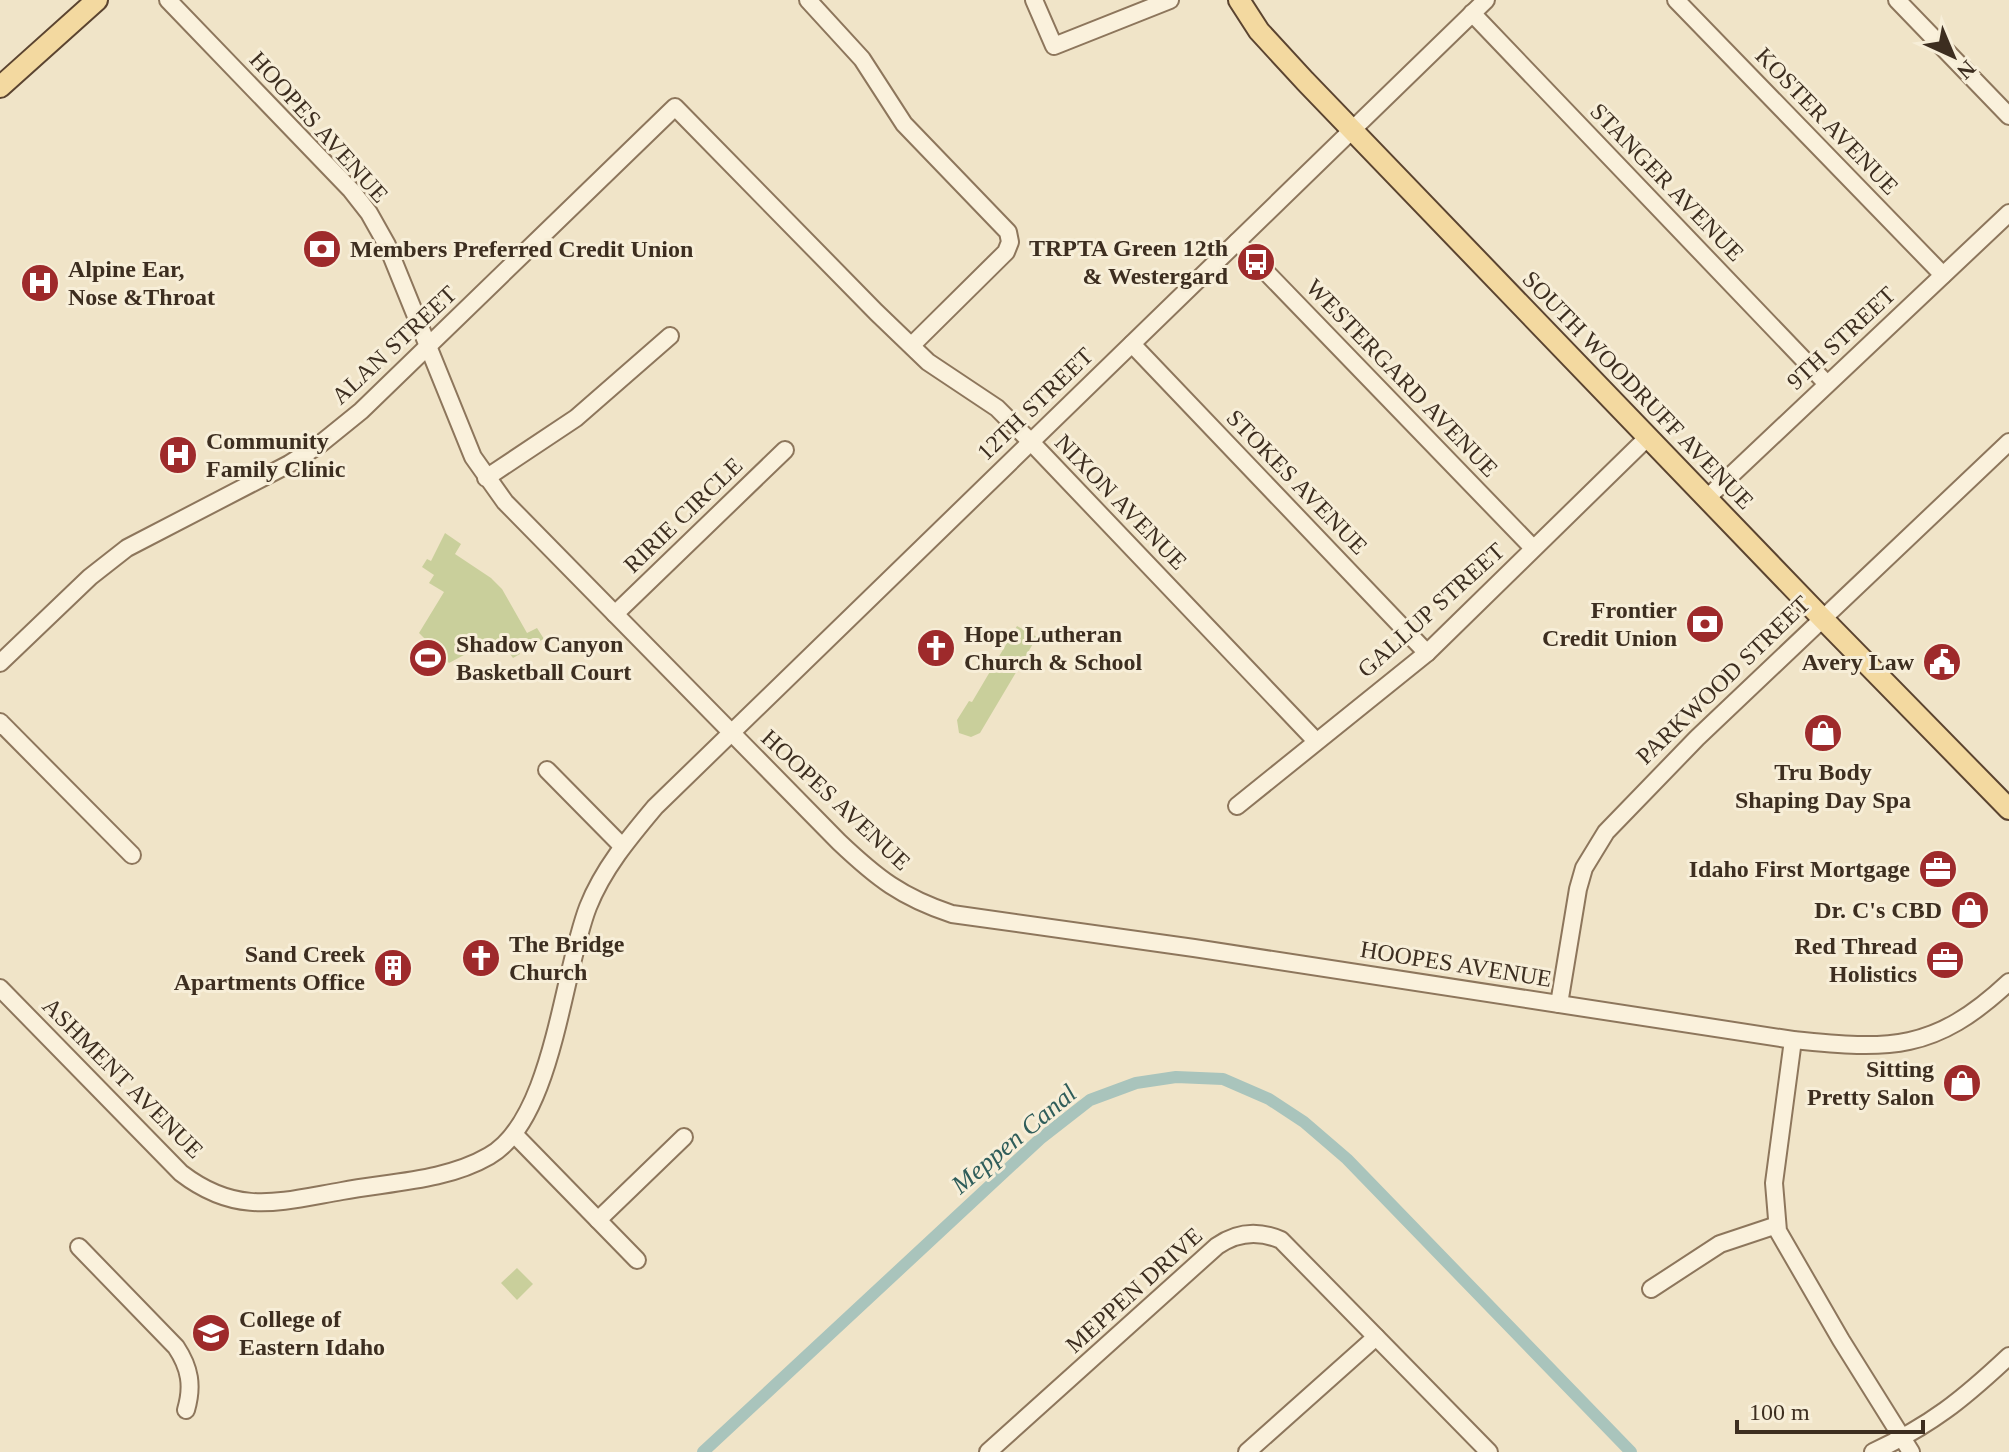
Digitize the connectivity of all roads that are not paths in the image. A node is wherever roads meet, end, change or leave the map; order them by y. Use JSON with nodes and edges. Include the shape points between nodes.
{"nodes":[{"id":1,"x":97,"y":0,"type":"edge"},
{"id":2,"x":168,"y":0,"type":"edge"},
{"id":3,"x":1034,"y":0,"type":"edge"},
{"id":4,"x":1170,"y":0,"type":"edge"},
{"id":5,"x":1239,"y":0,"type":"edge"},
{"id":6,"x":1486,"y":0,"type":"edge"},
{"id":7,"x":1676,"y":0,"type":"edge"},
{"id":8,"x":1897,"y":0,"type":"edge"},
{"id":9,"x":812,"y":1,"type":"edge"},
{"id":10,"x":1472,"y":13,"type":"junction"},
{"id":11,"x":0,"y":87,"type":"edge"},
{"id":12,"x":675,"y":107,"type":"joint"},
{"id":13,"x":2009,"y":116,"type":"edge"},
{"id":14,"x":1352,"y":130,"type":"junction"},
{"id":15,"x":2009,"y":213,"type":"edge"},
{"id":16,"x":1237,"y":242,"type":"junction"},
{"id":17,"x":1943,"y":275,"type":"junction"},
{"id":18,"x":670,"y":336,"type":"dead end"},
{"id":19,"x":1132,"y":344,"type":"junction"},
{"id":20,"x":912,"y":345,"type":"junction"},
{"id":21,"x":430,"y":346,"type":"junction"},
{"id":22,"x":1827,"y":384,"type":"junction"},
{"id":23,"x":1647,"y":438,"type":"junction"},
{"id":24,"x":1031,"y":442,"type":"junction"},
{"id":25,"x":2009,"y":442,"type":"edge"},
{"id":26,"x":785,"y":450,"type":"dead end"},
{"id":27,"x":486,"y":478,"type":"junction"},
{"id":28,"x":1707,"y":498,"type":"junction"},
{"id":29,"x":1533,"y":548,"type":"junction"},
{"id":30,"x":615,"y":614,"type":"junction"},
{"id":31,"x":1822,"y":618,"type":"junction"},
{"id":32,"x":1427,"y":653,"type":"junction"},
{"id":33,"x":0,"y":663,"type":"edge"},
{"id":34,"x":0,"y":722,"type":"edge"},
{"id":35,"x":731,"y":734,"type":"junction"},
{"id":36,"x":1316,"y":741,"type":"junction"},
{"id":37,"x":547,"y":770,"type":"dead end"},
{"id":38,"x":1237,"y":806,"type":"dead end"},
{"id":39,"x":2009,"y":809,"type":"edge"},
{"id":40,"x":622,"y":846,"type":"junction"},
{"id":41,"x":132,"y":855,"type":"dead end"},
{"id":42,"x":2009,"y":982,"type":"edge"},
{"id":43,"x":0,"y":988,"type":"edge"},
{"id":44,"x":1559,"y":1004,"type":"junction"},
{"id":45,"x":1793,"y":1040,"type":"junction"},
{"id":46,"x":515,"y":1135,"type":"junction"},
{"id":47,"x":684,"y":1137,"type":"dead end"},
{"id":48,"x":598,"y":1220,"type":"junction"},
{"id":49,"x":1777,"y":1225,"type":"junction"},
{"id":50,"x":79,"y":1247,"type":"dead end"},
{"id":51,"x":637,"y":1260,"type":"dead end"},
{"id":52,"x":1651,"y":1289,"type":"dead end"},
{"id":53,"x":1376,"y":1337,"type":"junction"},
{"id":54,"x":2009,"y":1356,"type":"edge"},
{"id":55,"x":186,"y":1410,"type":"dead end"},
{"id":56,"x":1906,"y":1446,"type":"edge"},
{"id":57,"x":988,"y":1452,"type":"edge"},
{"id":58,"x":1247,"y":1452,"type":"edge"},
{"id":59,"x":1489,"y":1452,"type":"edge"},
{"id":60,"x":1873,"y":1452,"type":"edge"}],
"edges":[{"from":1,"to":11,"type":"main road"},
{"from":2,"to":21,"type":"street","name":"HOOPES AVENUE","via":[[369,213]]},
{"from":3,"to":4,"type":"street","via":[[1054,46]]},
{"from":5,"to":14,"type":"main road","name":"SOUTH WOODRUFF AVENUE","via":[[1259,31]]},
{"from":6,"to":10,"type":"street","name":"12TH STREET"},
{"from":7,"to":17,"type":"street","name":"KOSTER AVENUE"},
{"from":8,"to":13,"type":"street"},
{"from":9,"to":20,"type":"street","via":[[872,72],[904,124],[1008,232],[1006,252]]},
{"from":10,"to":14,"type":"street","name":"12TH STREET"},
{"from":10,"to":22,"type":"street","name":"STANGER AVENUE"},
{"from":12,"to":20,"type":"street","name":"NIXON AVENUE"},
{"from":12,"to":21,"type":"street","name":"ALAN STREET"},
{"from":14,"to":16,"type":"street","name":"12TH STREET"},
{"from":14,"to":23,"type":"main road","name":"SOUTH WOODRUFF AVENUE"},
{"from":15,"to":17,"type":"street","name":"9TH STREET"},
{"from":16,"to":19,"type":"street","name":"12TH STREET"},
{"from":16,"to":29,"type":"street","name":"WESTERGARD AVENUE"},
{"from":17,"to":22,"type":"street","name":"9TH STREET"},
{"from":18,"to":27,"type":"street","via":[[576,418]]},
{"from":19,"to":24,"type":"street","name":"12TH STREET"},
{"from":19,"to":32,"type":"street","name":"STOKES AVENUE"},
{"from":20,"to":24,"type":"street","name":"NIXON AVENUE","via":[[997,408]]},
{"from":21,"to":27,"type":"street","name":"HOOPES AVENUE"},
{"from":21,"to":33,"type":"street","name":"ALAN STREET","via":[[319,445],[127,548]]},
{"from":22,"to":28,"type":"street","name":"9TH STREET"},
{"from":23,"to":28,"type":"main road","name":"SOUTH WOODRUFF AVENUE"},
{"from":23,"to":29,"type":"street","name":"GALLUP STREET"},
{"from":24,"to":35,"type":"street","name":"12TH STREET"},
{"from":24,"to":36,"type":"street","name":"NIXON AVENUE"},
{"from":25,"to":31,"type":"street","name":"PARKWOOD STREET"},
{"from":26,"to":30,"type":"street","name":"RIRIE CIRCLE"},
{"from":27,"to":30,"type":"street","name":"HOOPES AVENUE"},
{"from":28,"to":31,"type":"main road","name":"SOUTH WOODRUFF AVENUE"},
{"from":29,"to":32,"type":"street","name":"GALLUP STREET"},
{"from":30,"to":35,"type":"street","name":"HOOPES AVENUE"},
{"from":31,"to":39,"type":"main road","name":"SOUTH WOODRUFF AVENUE"},
{"from":31,"to":44,"type":"street","name":"PARKWOOD STREET","via":[[1606,832],[1578,889]]},
{"from":32,"to":36,"type":"street","name":"GALLUP STREET"},
{"from":34,"to":41,"type":"street"},
{"from":35,"to":40,"type":"street","name":"12TH STREET"},
{"from":35,"to":44,"type":"street","name":"HOOPES AVENUE","via":[[870,870],[921,904],[952,914]]},
{"from":36,"to":38,"type":"street","name":"GALLUP STREET"},
{"from":37,"to":40,"type":"street"},
{"from":40,"to":46,"type":"street","name":"ASHMENT AVENUE","via":[[588,907],[534,1102]]},
{"from":42,"to":45,"type":"street","name":"HOOPES AVENUE","via":[[1981,1008],[1923,1039],[1861,1047]]},
{"from":43,"to":46,"type":"street","name":"ASHMENT AVENUE","via":[[181,1173],[228,1200],[294,1200],[422,1178],[491,1156]]},
{"from":44,"to":45,"type":"street","name":"HOOPES AVENUE"},
{"from":45,"to":49,"type":"street","via":[[1774,1183]]},
{"from":46,"to":48,"type":"street"},
{"from":47,"to":48,"type":"street"},
{"from":48,"to":51,"type":"street"},
{"from":49,"to":52,"type":"street","via":[[1720,1244]]},
{"from":49,"to":56,"type":"street"},
{"from":50,"to":55,"type":"street","via":[[176,1347],[191,1385]]},
{"from":53,"to":57,"type":"street","name":"MEPPEN DRIVE","via":[[1281,1240],[1253,1233],[1231,1237]]},
{"from":53,"to":58,"type":"street"},
{"from":53,"to":59,"type":"street","name":"MEPPEN DRIVE"},
{"from":54,"to":56,"type":"street"},
{"from":56,"to":60,"type":"street"}]}
